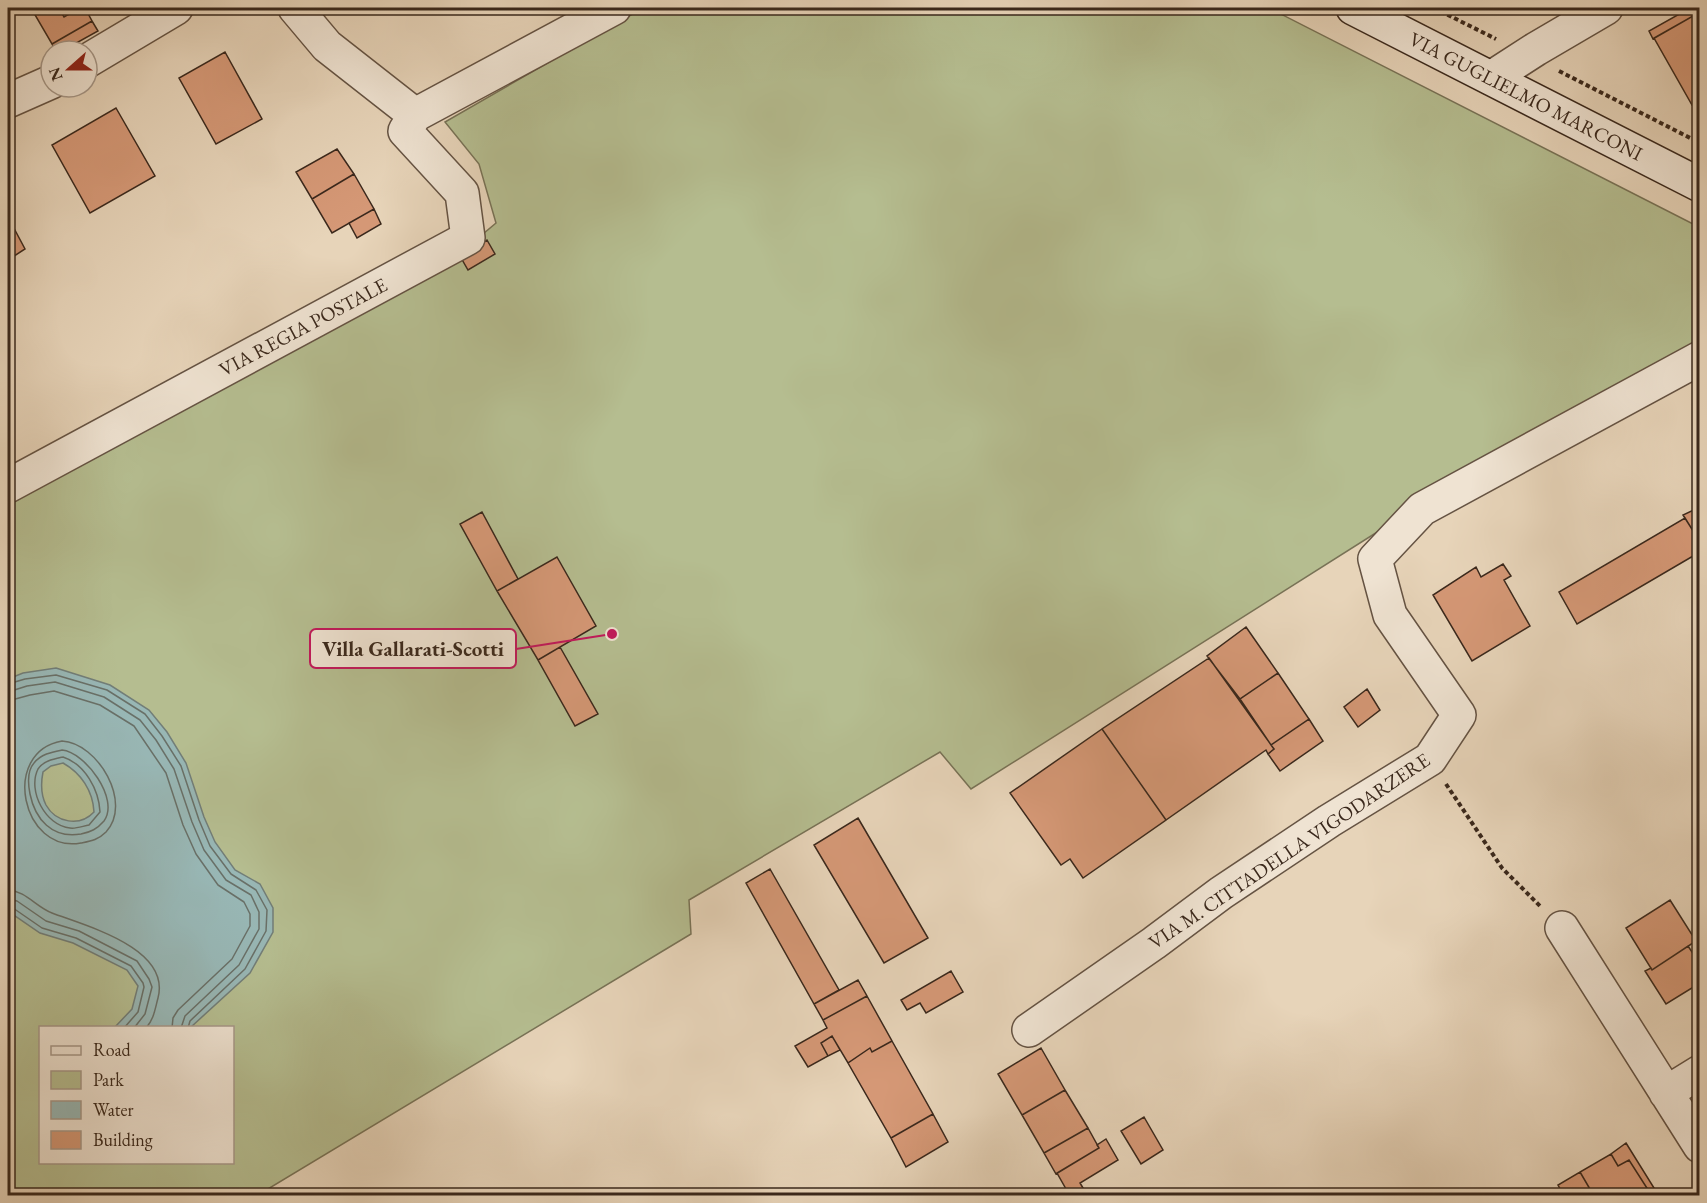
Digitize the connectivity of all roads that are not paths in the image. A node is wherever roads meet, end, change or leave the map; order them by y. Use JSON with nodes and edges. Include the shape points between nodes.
{"nodes":[{"id":1,"x":176,"y":8,"type":"edge"},
{"id":2,"x":295,"y":8,"type":"edge"},
{"id":3,"x":614,"y":8,"type":"edge"},
{"id":4,"x":1353,"y":8,"type":"edge"},
{"id":5,"x":1606,"y":8,"type":"edge"},
{"id":6,"x":99,"y":54,"type":"edge"},
{"id":7,"x":1491,"y":78,"type":"junction"},
{"id":8,"x":39,"y":87,"type":"edge"},
{"id":9,"x":8,"y":101,"type":"edge"},
{"id":10,"x":415,"y":114,"type":"junction"},
{"id":11,"x":1700,"y":185,"type":"edge"},
{"id":12,"x":1700,"y":358,"type":"edge"},
{"id":13,"x":8,"y":486,"type":"edge"},
{"id":14,"x":1562,"y":928,"type":"road end"},
{"id":15,"x":1029,"y":1030,"type":"dead end"},
{"id":16,"x":1700,"y":1072,"type":"edge"},
{"id":17,"x":1666,"y":1093,"type":"junction"},
{"id":18,"x":1700,"y":1146,"type":"edge"}],
"edges":[{"from":1,"to":6,"type":"street"},
{"from":2,"to":10,"type":"street","via":[[327,46]]},
{"from":3,"to":10,"type":"street"},
{"from":4,"to":7,"type":"street","name":"VIA GUGLIELMO MARCONI"},
{"from":5,"to":7,"type":"street"},
{"from":7,"to":11,"type":"street","name":"VIA GUGLIELMO MARCONI"},
{"from":8,"to":9,"type":"street"},
{"from":10,"to":13,"type":"street","name":"VIA REGIA POSTALE","via":[[405,131],[462,193],[468,238]]},
{"from":12,"to":15,"type":"street","name":"VIA M. CITTADELLA VIGODARZERE","via":[[1422,509],[1375,559],[1390,615],[1459,715],[1430,759],[1329,820]]},
{"from":14,"to":17,"type":"street"},
{"from":16,"to":17,"type":"street"},
{"from":17,"to":18,"type":"street"}]}
